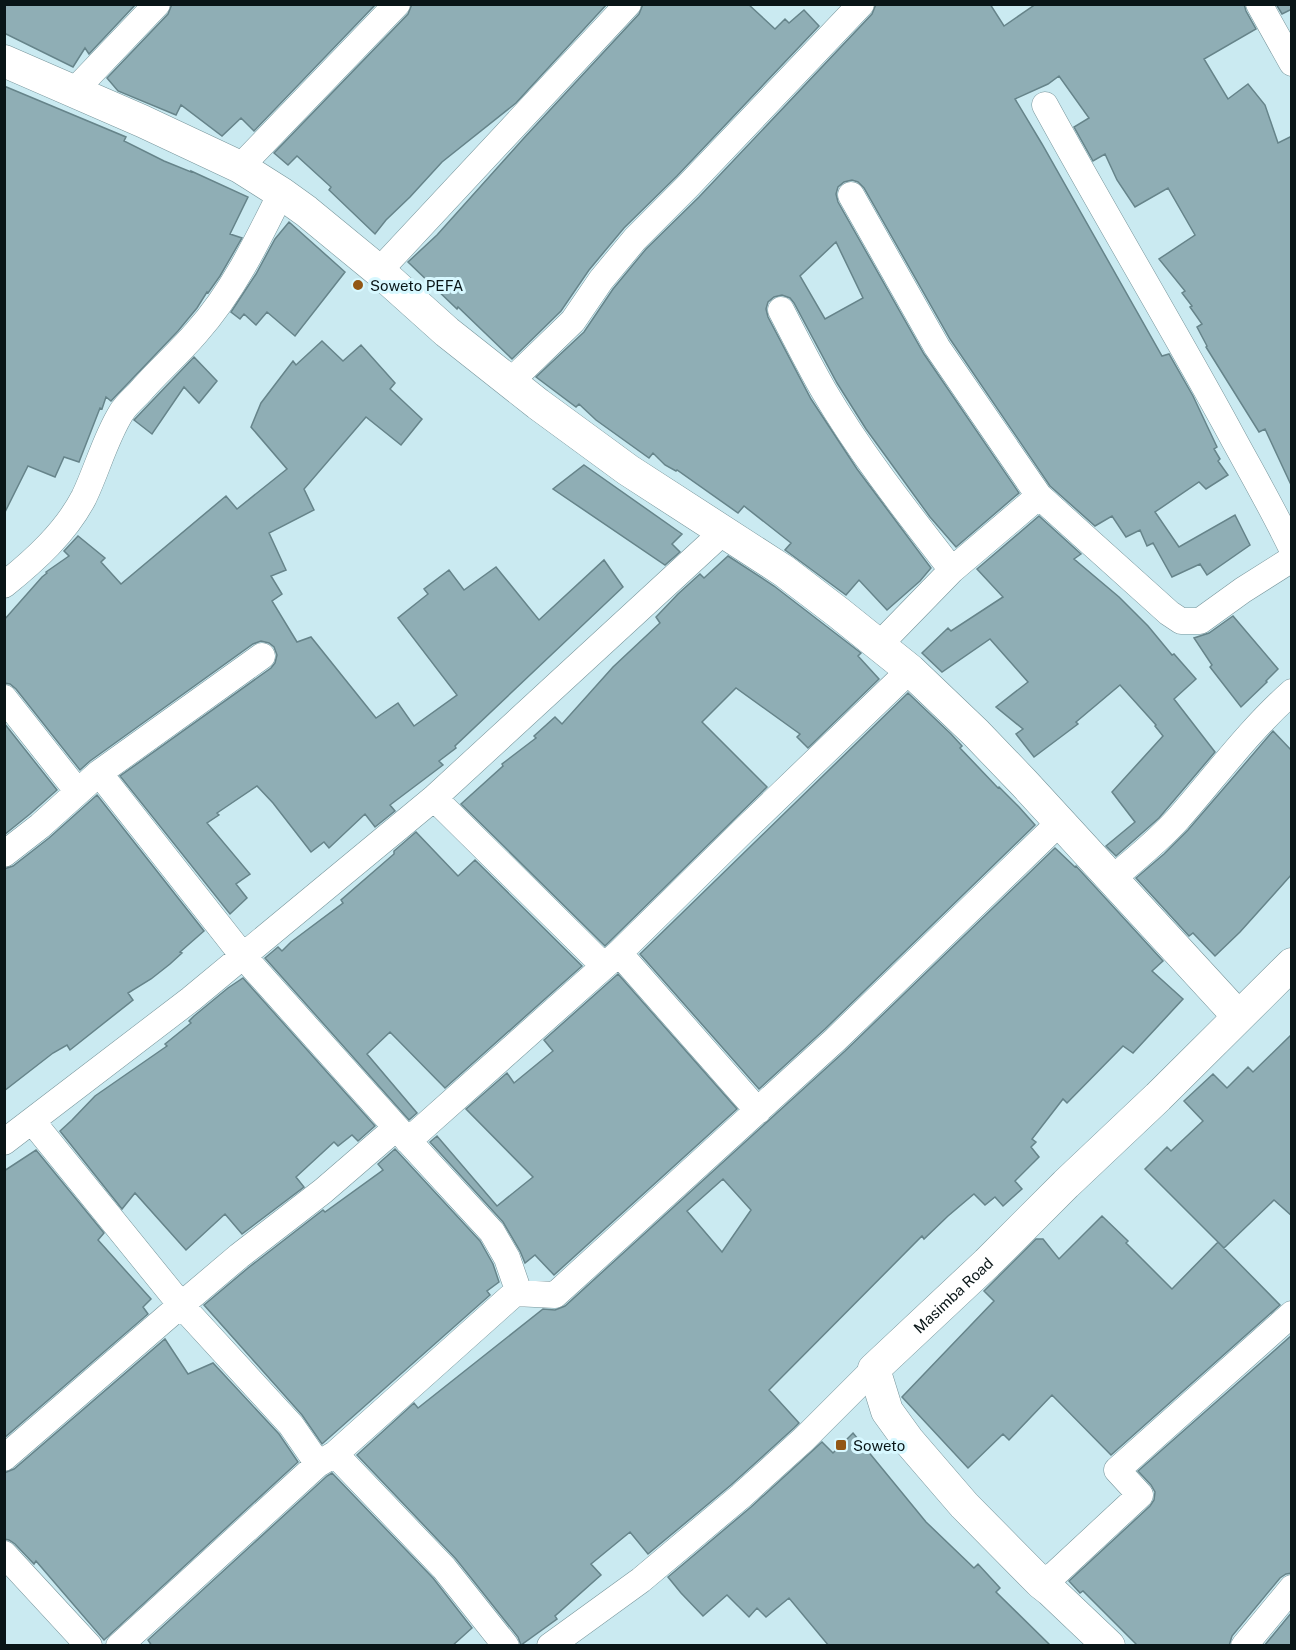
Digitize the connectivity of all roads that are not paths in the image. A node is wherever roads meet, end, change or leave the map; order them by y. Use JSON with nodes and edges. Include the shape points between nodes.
{"nodes":[{"id":1,"x":157,"y":4,"type":"edge"},
{"id":2,"x":397,"y":4,"type":"edge"},
{"id":3,"x":628,"y":4,"type":"edge"},
{"id":4,"x":1259,"y":4,"type":"edge"},
{"id":5,"x":846,"y":9,"type":"edge"},
{"id":6,"x":4,"y":61,"type":"edge"},
{"id":7,"x":1292,"y":63,"type":"edge"},
{"id":8,"x":75,"y":90,"type":"junction"},
{"id":9,"x":1045,"y":105,"type":"dead end"},
{"id":10,"x":240,"y":167,"type":"junction"},
{"id":11,"x":281,"y":193,"type":"junction"},
{"id":12,"x":851,"y":195,"type":"dead end"},
{"id":13,"x":379,"y":271,"type":"junction"},
{"id":14,"x":781,"y":310,"type":"dead end"},
{"id":15,"x":510,"y":382,"type":"junction"},
{"id":16,"x":1039,"y":496,"type":"junction"},
{"id":17,"x":723,"y":532,"type":"junction"},
{"id":18,"x":1292,"y":549,"type":"edge"},
{"id":19,"x":1292,"y":559,"type":"edge"},
{"id":20,"x":952,"y":570,"type":"junction"},
{"id":21,"x":4,"y":585,"type":"edge"},
{"id":22,"x":879,"y":645,"type":"junction"},
{"id":23,"x":262,"y":656,"type":"dead end"},
{"id":24,"x":910,"y":670,"type":"junction"},
{"id":25,"x":1292,"y":692,"type":"edge"},
{"id":26,"x":4,"y":698,"type":"edge"},
{"id":27,"x":99,"y":773,"type":"junction"},
{"id":28,"x":78,"y":792,"type":"junction"},
{"id":29,"x":434,"y":798,"type":"junction"},
{"id":30,"x":1060,"y":822,"type":"junction"},
{"id":31,"x":4,"y":854,"type":"edge"},
{"id":32,"x":1112,"y":879,"type":"junction"},
{"id":33,"x":243,"y":956,"type":"junction"},
{"id":34,"x":611,"y":960,"type":"junction"},
{"id":35,"x":1292,"y":964,"type":"edge"},
{"id":36,"x":1238,"y":1016,"type":"junction"},
{"id":37,"x":758,"y":1111,"type":"junction"},
{"id":38,"x":32,"y":1121,"type":"junction"},
{"id":39,"x":402,"y":1134,"type":"junction"},
{"id":40,"x":4,"y":1142,"type":"edge"},
{"id":41,"x":515,"y":1293,"type":"junction"},
{"id":42,"x":181,"y":1305,"type":"junction"},
{"id":43,"x":1292,"y":1314,"type":"edge"},
{"id":44,"x":874,"y":1369,"type":"junction"},
{"id":45,"x":4,"y":1458,"type":"edge"},
{"id":46,"x":327,"y":1459,"type":"junction"},
{"id":47,"x":4,"y":1554,"type":"edge"},
{"id":48,"x":1041,"y":1583,"type":"junction"},
{"id":49,"x":1292,"y":1588,"type":"edge"},
{"id":50,"x":89,"y":1646,"type":"edge"},
{"id":51,"x":119,"y":1646,"type":"edge"},
{"id":52,"x":506,"y":1646,"type":"edge"},
{"id":53,"x":550,"y":1646,"type":"edge"},
{"id":54,"x":1108,"y":1646,"type":"edge"},
{"id":55,"x":1244,"y":1646,"type":"edge"}],
"edges":[{"from":1,"to":8,"type":"street"},
{"from":2,"to":10,"type":"street"},
{"from":3,"to":13,"type":"street"},
{"from":4,"to":7,"type":"street"},
{"from":5,"to":15,"type":"street","via":[[688,186],[635,239],[573,321]]},
{"from":6,"to":8,"type":"street"},
{"from":8,"to":10,"type":"street"},
{"from":9,"to":18,"type":"street","via":[[1174,330]]},
{"from":10,"to":11,"type":"street"},
{"from":11,"to":13,"type":"street"},
{"from":11,"to":21,"type":"street","via":[[220,304],[121,412],[72,518],[28,566]]},
{"from":12,"to":16,"type":"street","via":[[937,347]]},
{"from":13,"to":15,"type":"street"},
{"from":14,"to":20,"type":"street","via":[[851,432]]},
{"from":15,"to":17,"type":"street","via":[[628,470]]},
{"from":16,"to":19,"type":"street","via":[[1181,621],[1200,621]]},
{"from":16,"to":20,"type":"street"},
{"from":17,"to":22,"type":"street","via":[[784,572]]},
{"from":17,"to":29,"type":"street"},
{"from":20,"to":22,"type":"street"},
{"from":22,"to":24,"type":"street"},
{"from":23,"to":27,"type":"street"},
{"from":24,"to":30,"type":"street"},
{"from":24,"to":34,"type":"street"},
{"from":25,"to":32,"type":"street","via":[[1256,727],[1177,820]]},
{"from":26,"to":28,"type":"street"},
{"from":27,"to":28,"type":"street"},
{"from":27,"to":33,"type":"street"},
{"from":28,"to":31,"type":"street"},
{"from":29,"to":33,"type":"street"},
{"from":29,"to":34,"type":"street"},
{"from":30,"to":32,"type":"street"},
{"from":30,"to":37,"type":"street"},
{"from":32,"to":36,"type":"street"},
{"from":33,"to":38,"type":"street"},
{"from":33,"to":39,"type":"street"},
{"from":34,"to":37,"type":"street"},
{"from":34,"to":39,"type":"street"},
{"from":35,"to":36,"type":"street","name":"Masimba Road"},
{"from":36,"to":44,"type":"street","name":"Masimba Road"},
{"from":37,"to":41,"type":"street","via":[[555,1295]]},
{"from":38,"to":40,"type":"street"},
{"from":38,"to":42,"type":"street"},
{"from":39,"to":41,"type":"street","via":[[492,1232],[507,1258],[517,1287]]},
{"from":39,"to":42,"type":"street","via":[[323,1191]]},
{"from":41,"to":46,"type":"street"},
{"from":42,"to":45,"type":"street"},
{"from":42,"to":46,"type":"street"},
{"from":43,"to":48,"type":"street","via":[[1117,1470],[1140,1495],[1056,1574]]},
{"from":44,"to":48,"type":"street","via":[[887,1412],[908,1440],[964,1505]]},
{"from":44,"to":53,"type":"street","via":[[741,1496],[641,1580]]},
{"from":46,"to":51,"type":"street"},
{"from":46,"to":52,"type":"street","via":[[444,1568]]},
{"from":47,"to":50,"type":"street"},
{"from":48,"to":54,"type":"street"},
{"from":49,"to":55,"type":"street"}]}
